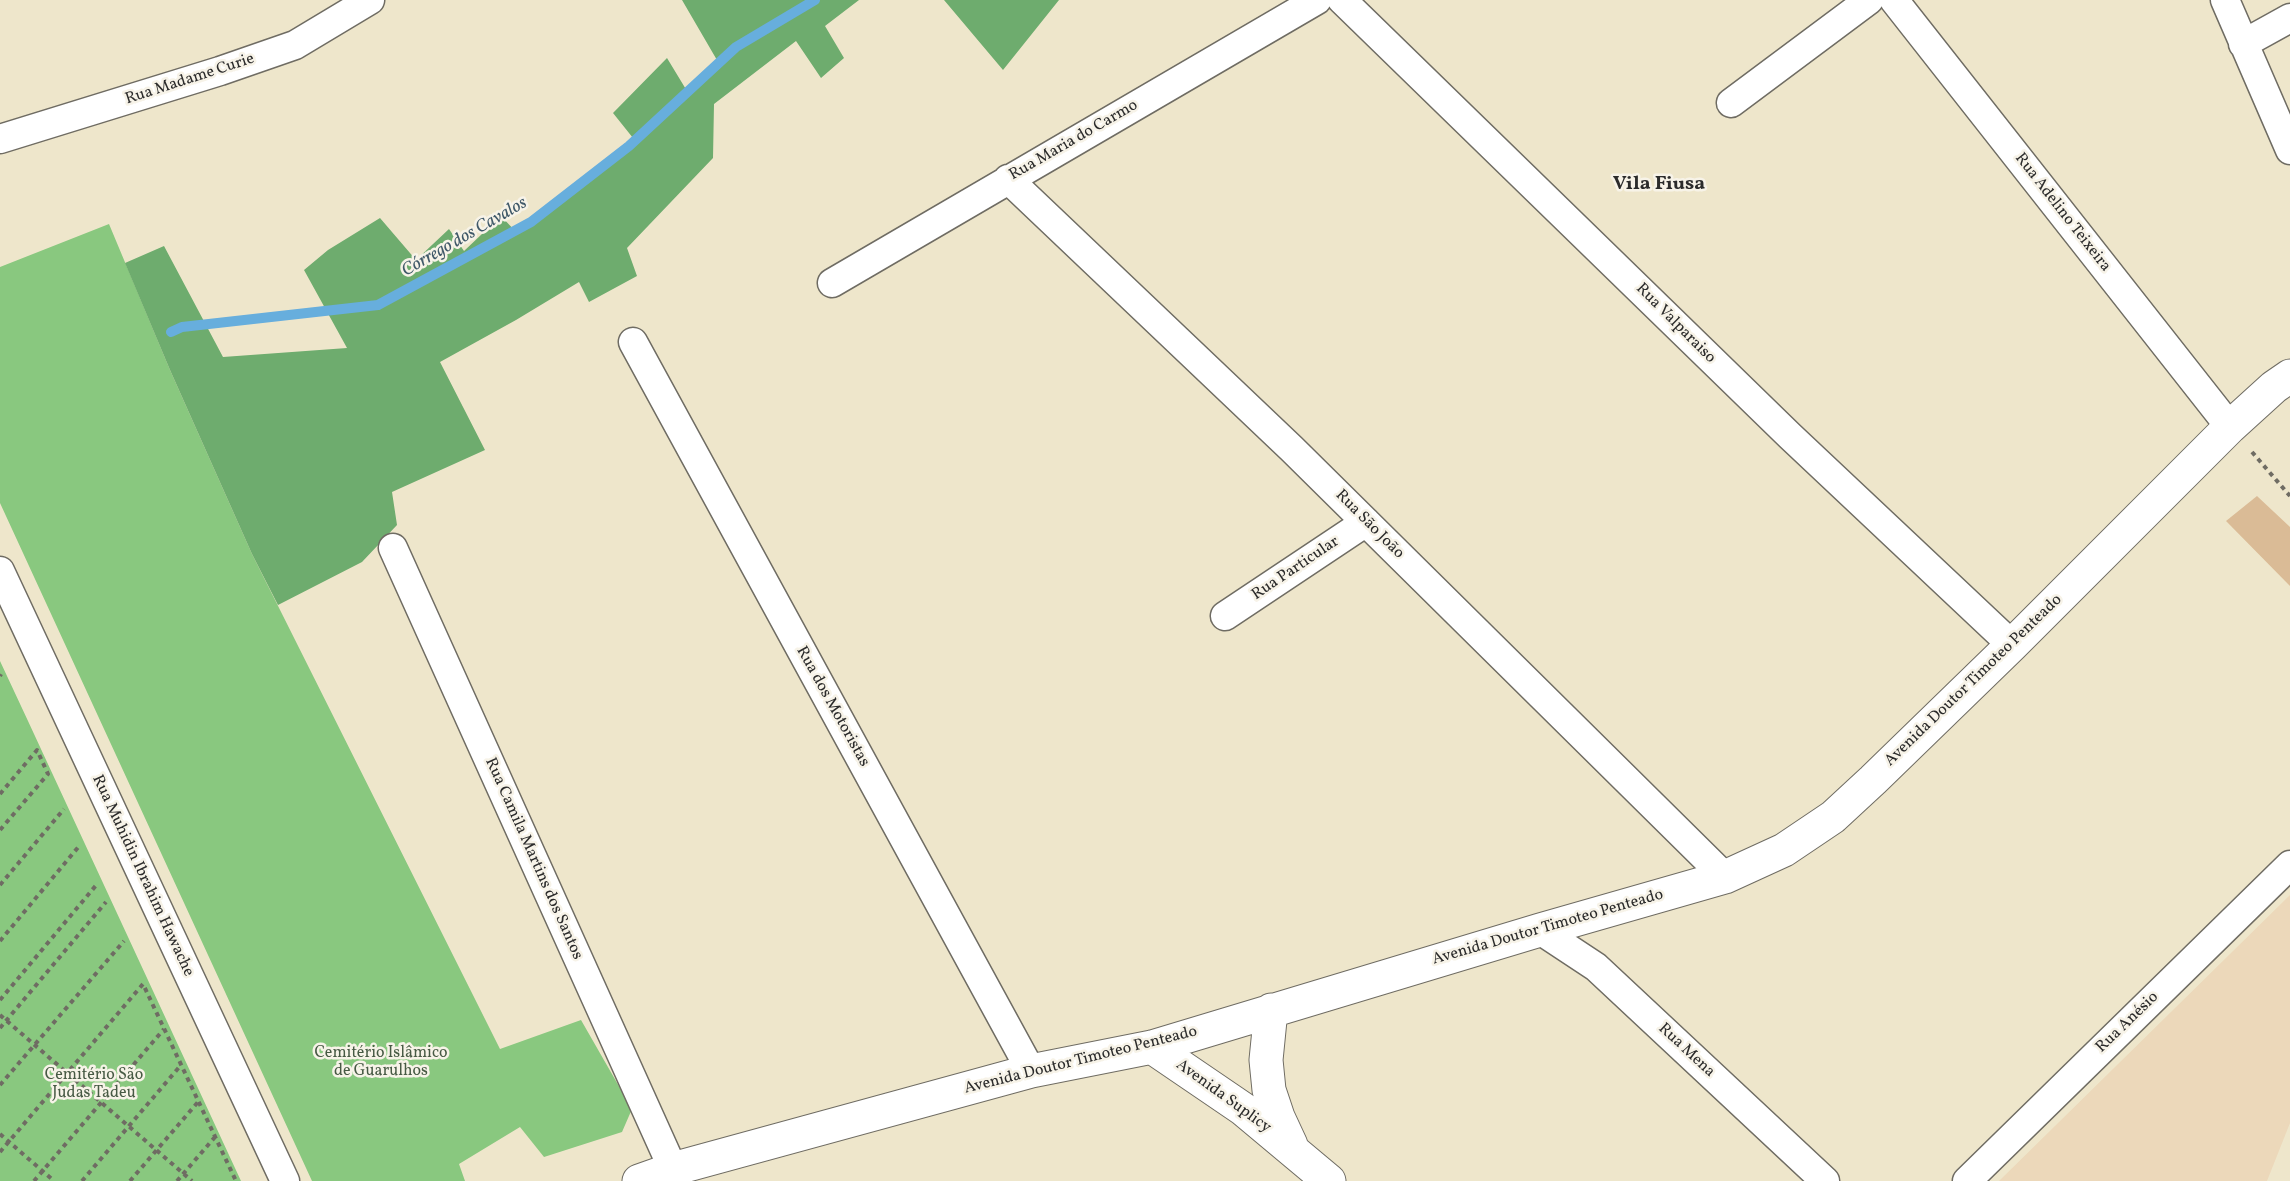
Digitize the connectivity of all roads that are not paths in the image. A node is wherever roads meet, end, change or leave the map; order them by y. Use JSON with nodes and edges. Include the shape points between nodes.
{"nodes":[{"id":1,"x":370,"y":0,"type":"edge"},
{"id":2,"x":1317,"y":0,"type":"edge"},
{"id":3,"x":1342,"y":0,"type":"edge"},
{"id":4,"x":1869,"y":0,"type":"edge"},
{"id":5,"x":1894,"y":0,"type":"edge"},
{"id":6,"x":2225,"y":0,"type":"edge"},
{"id":7,"x":2290,"y":18,"type":"edge"},
{"id":8,"x":2243,"y":44,"type":"junction"},
{"id":9,"x":1731,"y":103,"type":"dead end"},
{"id":10,"x":0,"y":139,"type":"edge"},
{"id":11,"x":2290,"y":150,"type":"edge"},
{"id":12,"x":1008,"y":179,"type":"junction"},
{"id":13,"x":832,"y":283,"type":"dead end"},
{"id":14,"x":633,"y":342,"type":"dead end"},
{"id":15,"x":2290,"y":376,"type":"edge"},
{"id":16,"x":2230,"y":427,"type":"junction"},
{"id":17,"x":1366,"y":522,"type":"junction"},
{"id":18,"x":393,"y":548,"type":"dead end"},
{"id":19,"x":0,"y":571,"type":"edge"},
{"id":20,"x":1225,"y":616,"type":"dead end"},
{"id":21,"x":2012,"y":645,"type":"junction"},
{"id":22,"x":2290,"y":865,"type":"edge"},
{"id":23,"x":1725,"y":877,"type":"junction"},
{"id":24,"x":1540,"y":930,"type":"junction"},
{"id":25,"x":1271,"y":1010,"type":"junction"},
{"id":26,"x":1152,"y":1047,"type":"junction"},
{"id":27,"x":1031,"y":1071,"type":"junction"},
{"id":28,"x":1293,"y":1149,"type":"junction"},
{"id":29,"x":673,"y":1169,"type":"junction"},
{"id":30,"x":285,"y":1181,"type":"edge"},
{"id":31,"x":639,"y":1181,"type":"edge"},
{"id":32,"x":1329,"y":1181,"type":"edge"},
{"id":33,"x":1825,"y":1181,"type":"edge"},
{"id":34,"x":1967,"y":1181,"type":"edge"}],
"edges":[{"from":1,"to":10,"type":"street","name":"Rua Madame Curie","via":[[295,45]]},
{"from":2,"to":12,"type":"street","name":"Rua Maria do Carmo"},
{"from":3,"to":21,"type":"street","name":"Rua Valparaiso","via":[[1790,436]]},
{"from":4,"to":9,"type":"street"},
{"from":5,"to":16,"type":"street","name":"Rua Adelino Teixeira"},
{"from":6,"to":8,"type":"street"},
{"from":7,"to":8,"type":"street"},
{"from":8,"to":11,"type":"street"},
{"from":12,"to":13,"type":"street","name":"Rua Maria do Carmo"},
{"from":12,"to":17,"type":"street","name":"Rua São João"},
{"from":14,"to":27,"type":"street","name":"Rua dos Motoristas"},
{"from":15,"to":16,"type":"main road","name":"Avenida Doutor Timoteo Penteado"},
{"from":16,"to":21,"type":"main road","name":"Avenida Doutor Timoteo Penteado"},
{"from":17,"to":20,"type":"street","name":"Rua Particular"},
{"from":17,"to":23,"type":"street","name":"Rua São João"},
{"from":18,"to":29,"type":"street","name":"Rua Camila Martins dos Santos"},
{"from":19,"to":30,"type":"street","name":"Rua Muhidin Ibrahim Hawache"},
{"from":21,"to":23,"type":"main road","name":"Avenida Doutor Timoteo Penteado","via":[[1833,817],[1784,850]]},
{"from":22,"to":34,"type":"street","name":"Rua Anésio"},
{"from":23,"to":24,"type":"main road","name":"Avenida Doutor Timoteo Penteado"},
{"from":24,"to":25,"type":"main road","name":"Avenida Doutor Timoteo Penteado"},
{"from":24,"to":33,"type":"street","name":"Rua Mena","via":[[1596,967]]},
{"from":25,"to":26,"type":"main road","name":"Avenida Doutor Timoteo Penteado"},
{"from":25,"to":28,"type":"main road","name":"Avenida Suplicy","via":[[1266,1060],[1269,1090]]},
{"from":26,"to":27,"type":"main road","name":"Avenida Doutor Timoteo Penteado"},
{"from":26,"to":28,"type":"main road","name":"Avenida Suplicy","via":[[1243,1109]]},
{"from":27,"to":29,"type":"main road","name":"Avenida Doutor Timoteo Penteado"},
{"from":28,"to":32,"type":"main road","name":"Avenida Suplicy"},
{"from":29,"to":31,"type":"main road","name":"Avenida Doutor Timoteo Penteado"}]}
